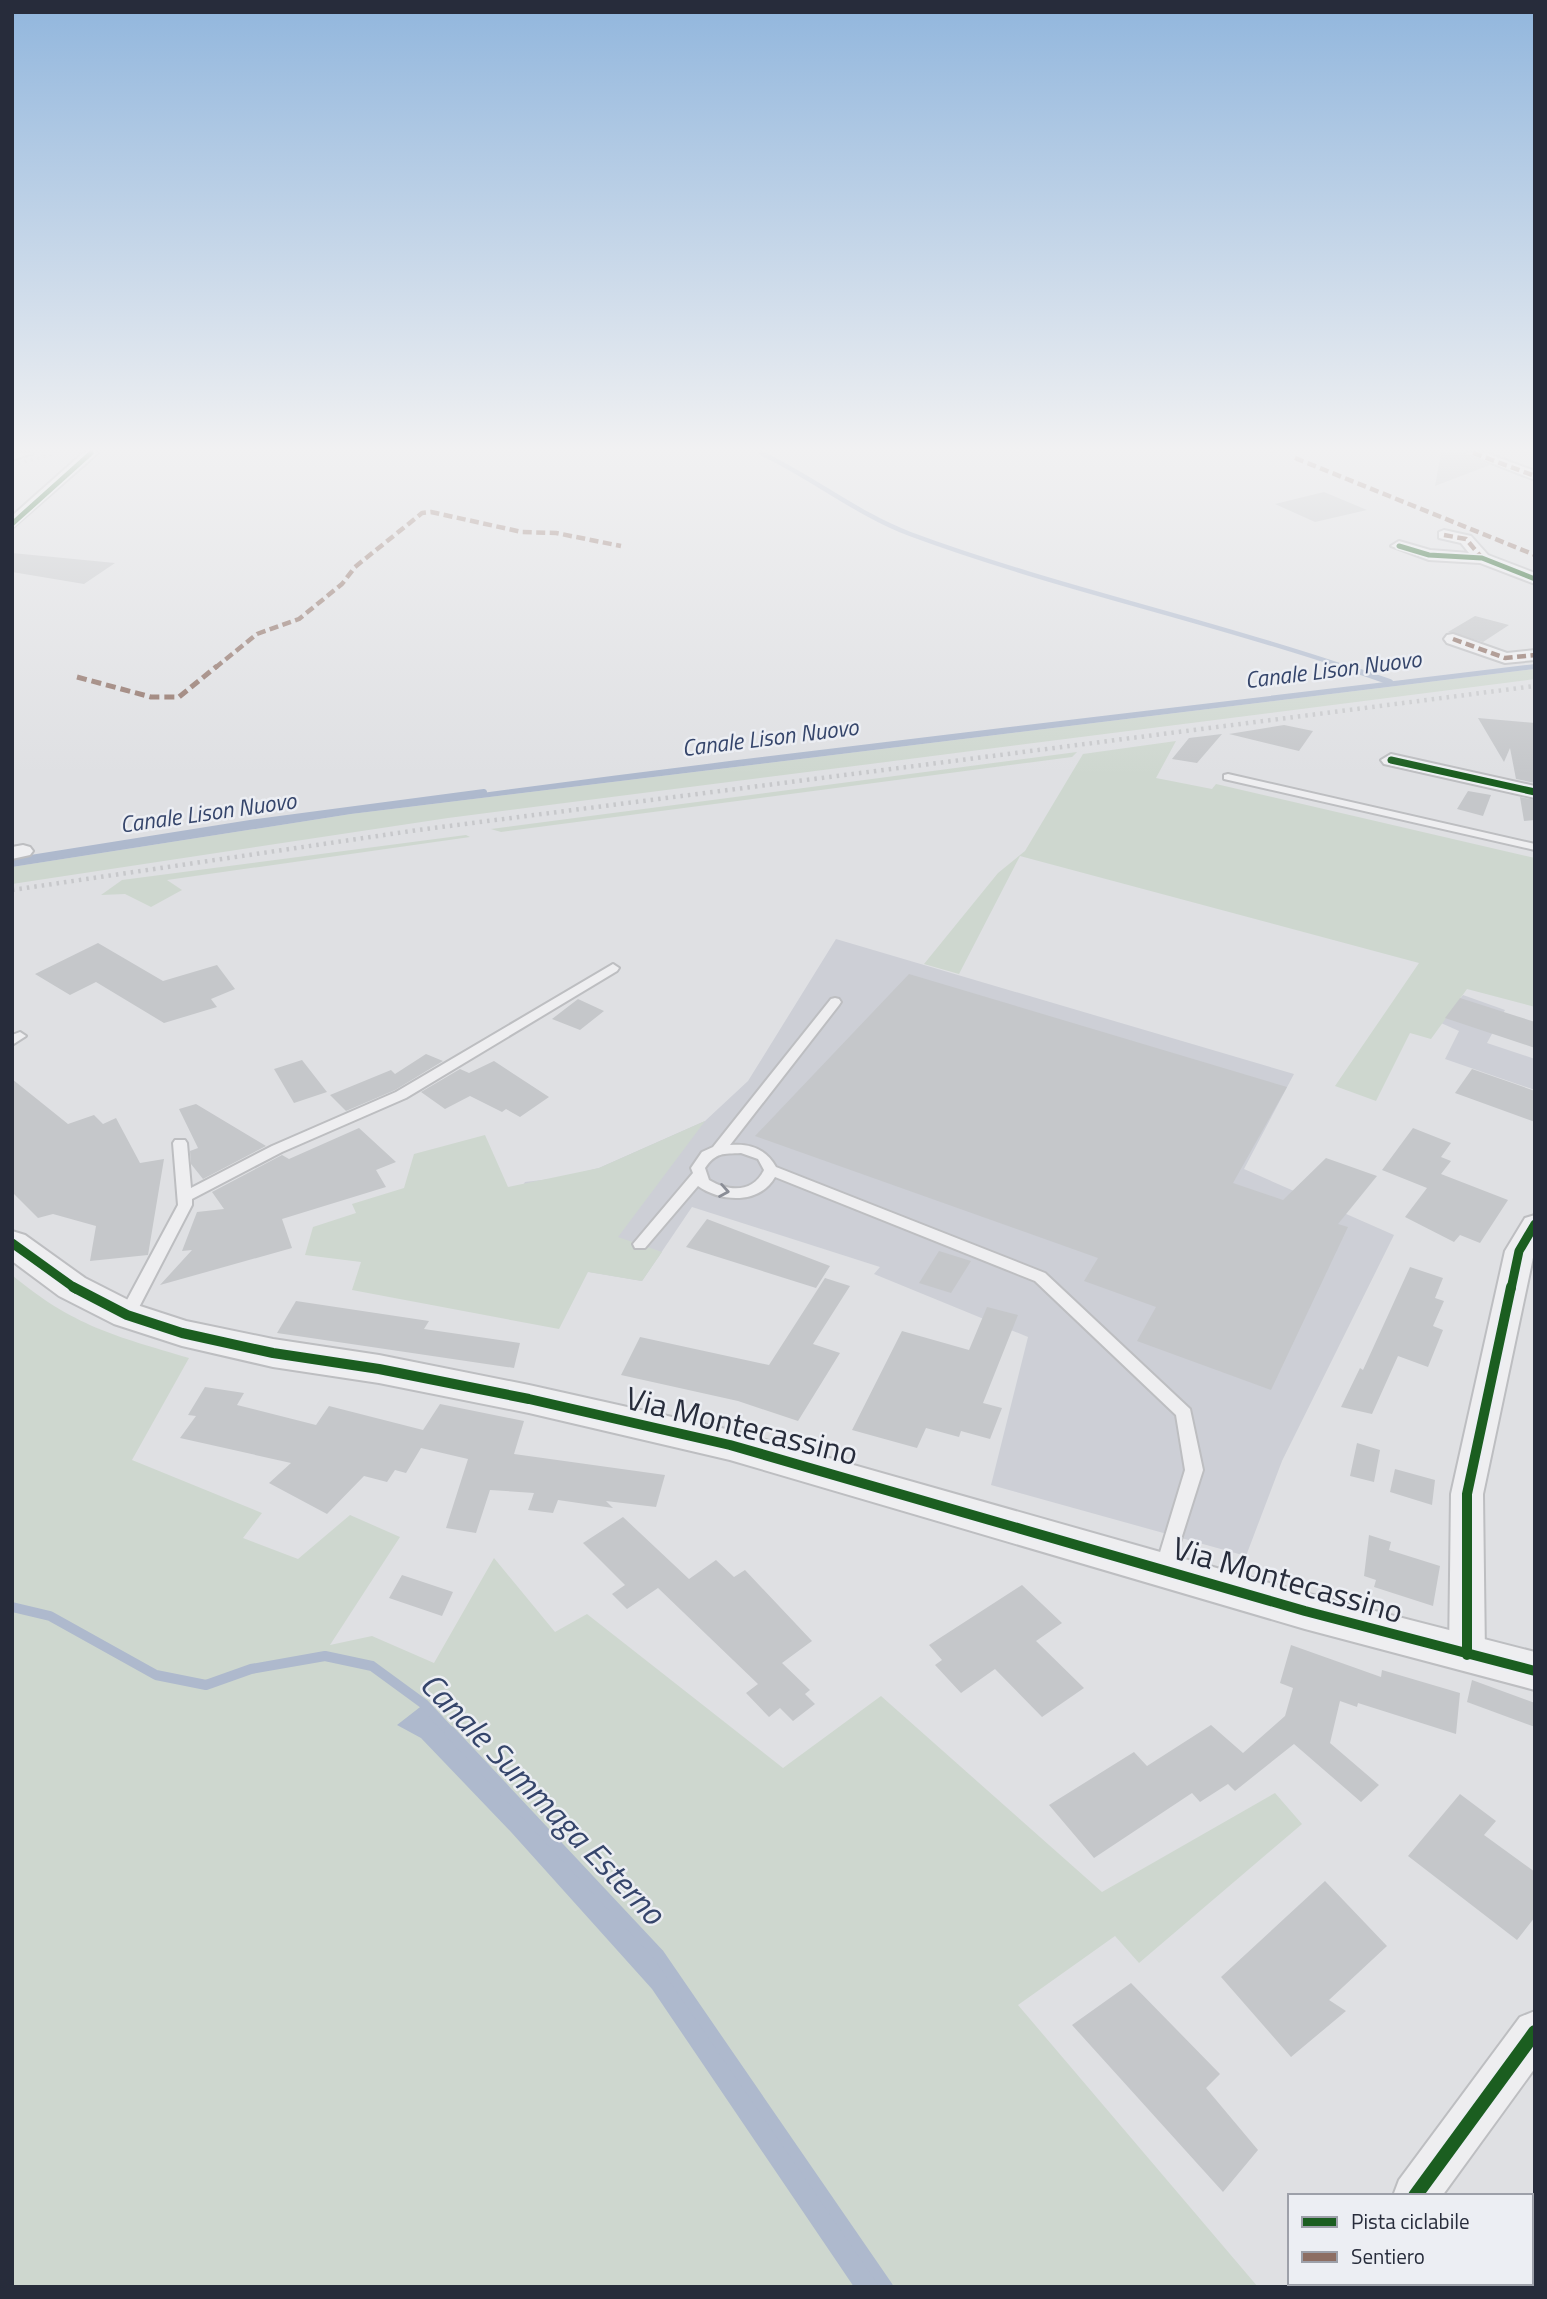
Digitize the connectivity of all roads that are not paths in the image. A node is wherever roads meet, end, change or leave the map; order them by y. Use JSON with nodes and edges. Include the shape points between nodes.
{"nodes":[{"id":1,"x":1488,"y":560,"type":"edge"},
{"id":2,"x":1535,"y":579,"type":"edge"},
{"id":3,"x":1453,"y":639,"type":"dead end"},
{"id":4,"x":1535,"y":655,"type":"edge"},
{"id":5,"x":1391,"y":760,"type":"dead end"},
{"id":6,"x":1228,"y":777,"type":"dead end"},
{"id":7,"x":1535,"y":792,"type":"edge"},
{"id":8,"x":1535,"y":847,"type":"edge"},
{"id":9,"x":613,"y":968,"type":"dead end"},
{"id":10,"x":835,"y":1002,"type":"dead end"},
{"id":11,"x":180,"y":1143,"type":"dead end"},
{"id":12,"x":718,"y":1150,"type":"junction"},
{"id":13,"x":771,"y":1170,"type":"junction"},
{"id":14,"x":698,"y":1176,"type":"junction"},
{"id":15,"x":184,"y":1197,"type":"junction"},
{"id":16,"x":1535,"y":1224,"type":"edge"},
{"id":17,"x":12,"y":1243,"type":"edge"},
{"id":18,"x":639,"y":1244,"type":"dead end"},
{"id":19,"x":127,"y":1315,"type":"junction"},
{"id":20,"x":1164,"y":1569,"type":"junction"},
{"id":21,"x":1467,"y":1655,"type":"junction"},
{"id":22,"x":1535,"y":1671,"type":"edge"},
{"id":23,"x":1535,"y":2032,"type":"edge"},
{"id":24,"x":1416,"y":2194,"type":"edge"}],
"edges":[{"from":1,"to":2,"type":"street"},
{"from":3,"to":4,"type":"street","via":[[1505,658]]},
{"from":5,"to":7,"type":"street"},
{"from":6,"to":8,"type":"lane"},
{"from":9,"to":15,"type":"lane","via":[[401,1095],[277,1149]]},
{"from":10,"to":12,"type":"lane"},
{"from":11,"to":15,"type":"lane"},
{"from":12,"to":13,"type":"lane","via":[[754,1150]]},
{"from":12,"to":14,"type":"lane","via":[[701,1161]]},
{"from":14,"to":13,"type":"lane","one_way":true,"via":[[720,1192],[743,1193],[763,1185]]},
{"from":13,"to":20,"type":"lane","via":[[1040,1277],[1184,1413],[1194,1470]]},
{"from":14,"to":18,"type":"lane"},
{"from":15,"to":19,"type":"lane","via":[[185,1205]]},
{"from":16,"to":21,"type":"street","via":[[1519,1251],[1467,1494]]},
{"from":17,"to":19,"type":"street","name":"Via Montecassino","via":[[72,1287]]},
{"from":19,"to":20,"type":"street","name":"Via Montecassino","via":[[273,1353],[515,1396],[730,1445]]},
{"from":20,"to":21,"type":"street","name":"Via Montecassino"},
{"from":21,"to":22,"type":"street","name":"Via Montecassino"},
{"from":23,"to":24,"type":"street"}]}
